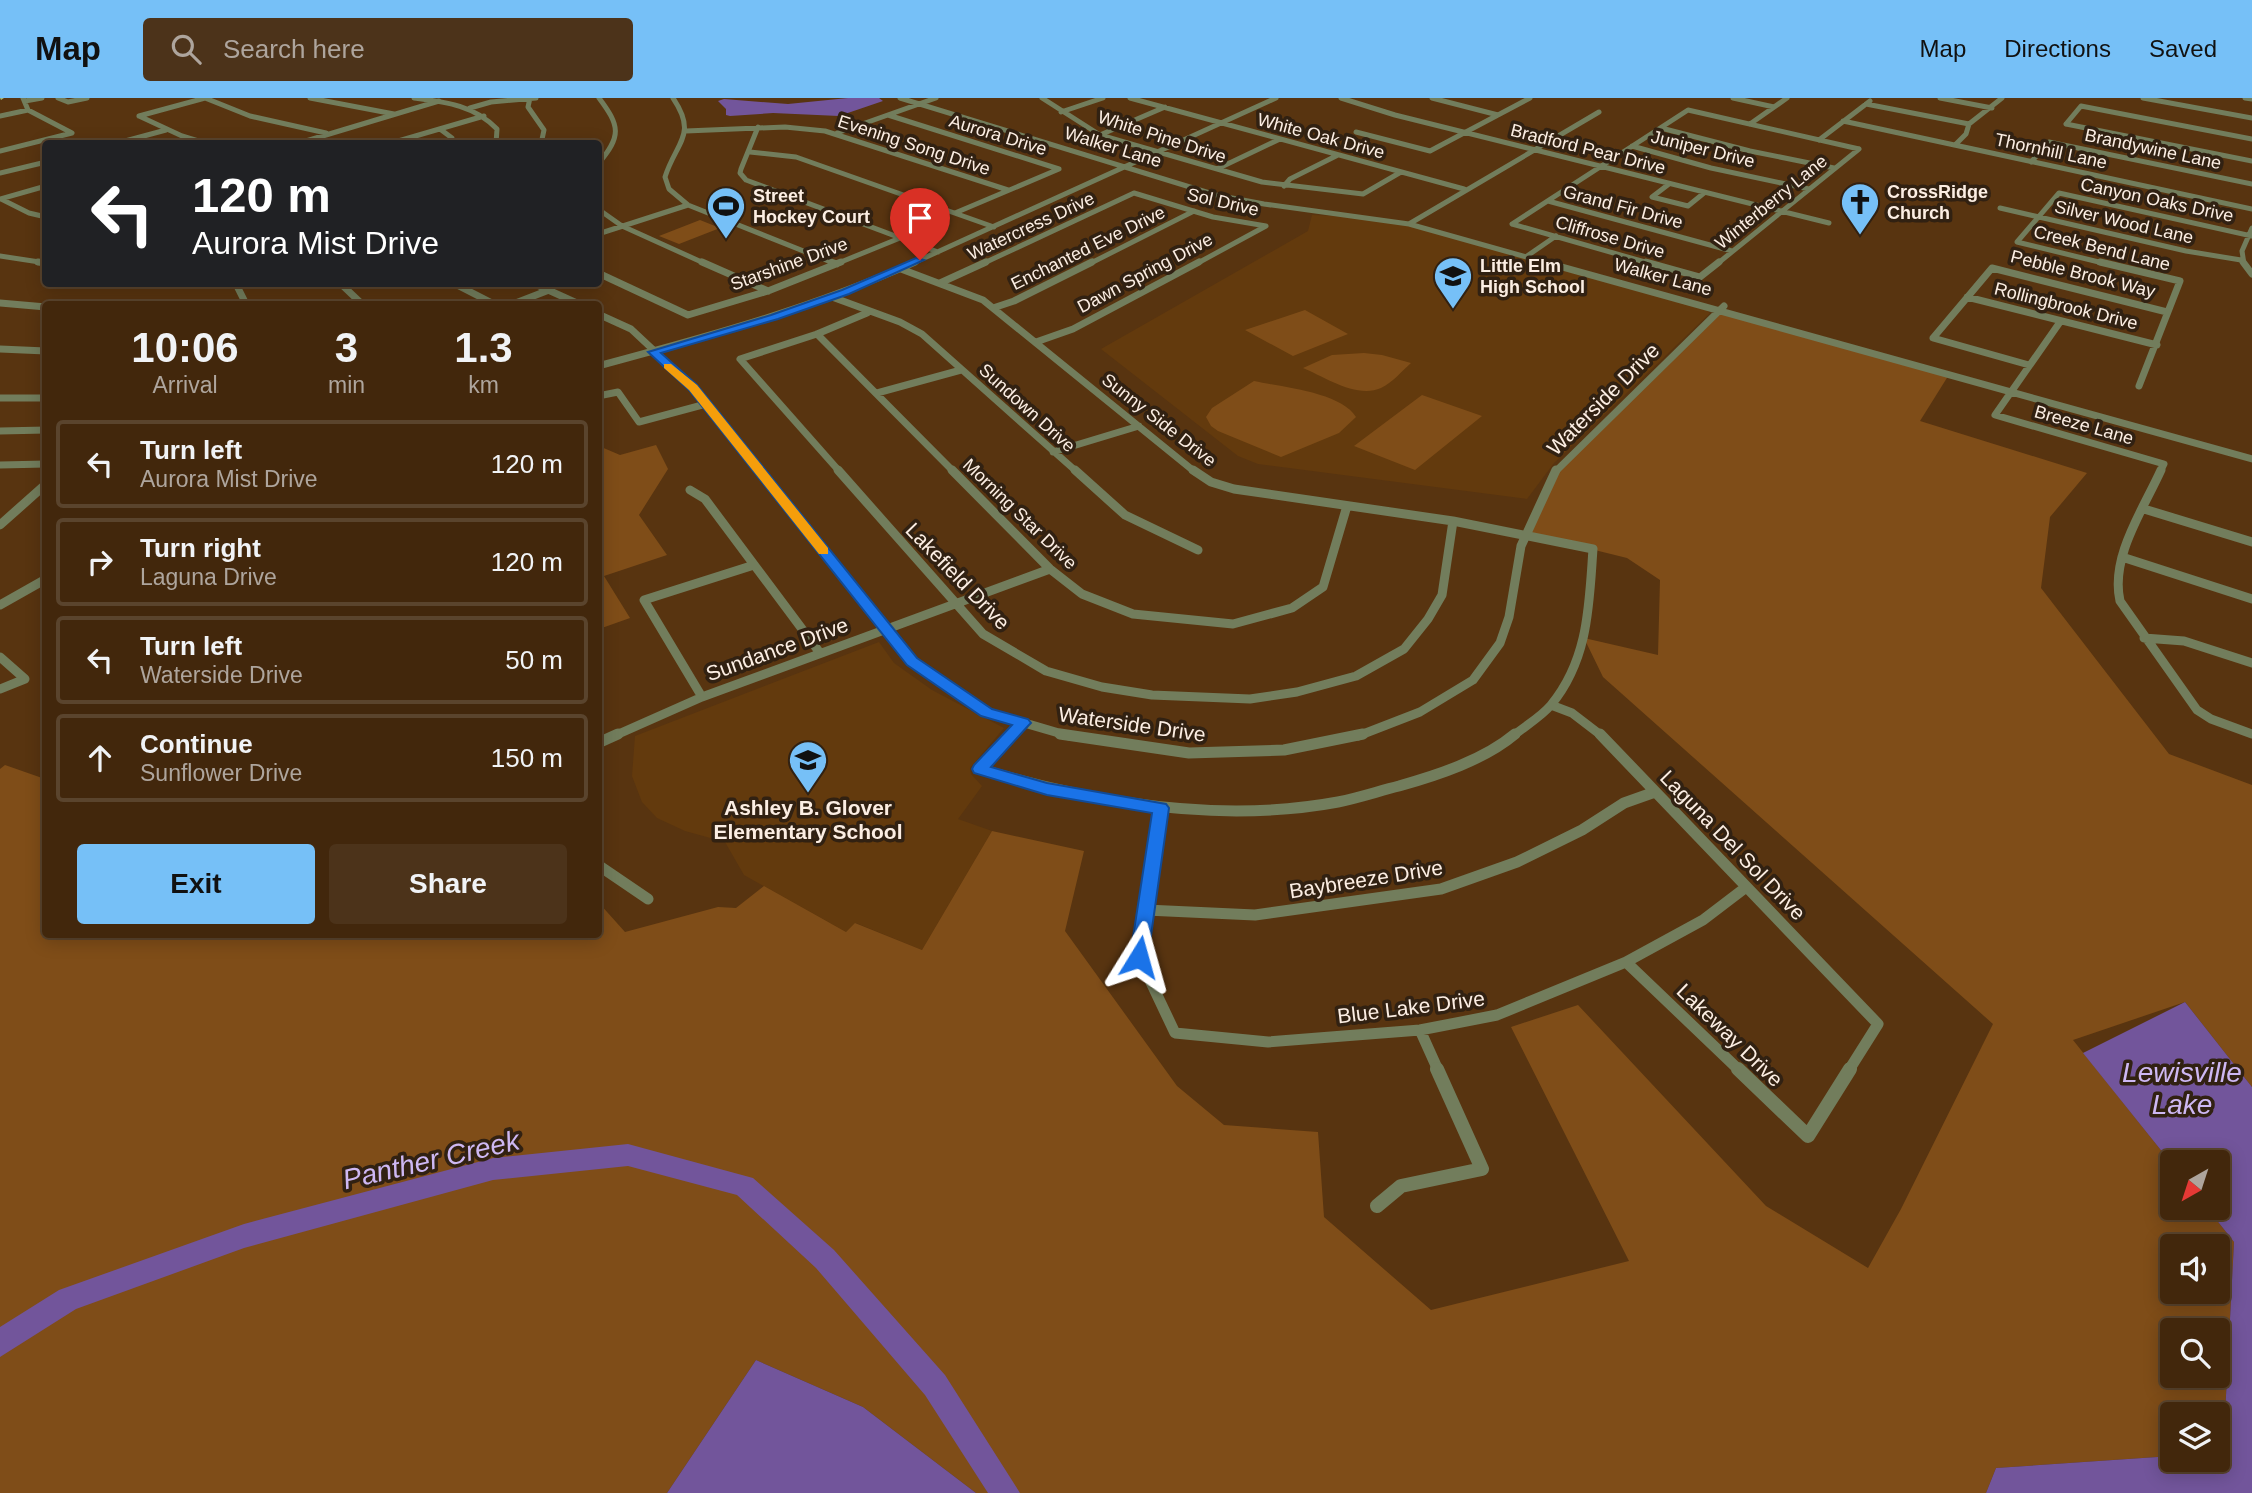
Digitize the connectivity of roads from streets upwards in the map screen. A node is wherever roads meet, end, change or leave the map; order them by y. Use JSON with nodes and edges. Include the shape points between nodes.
{"nodes":[{"id":1,"x":42,"y":98,"type":"edge"},
{"id":2,"x":58,"y":98,"type":"edge"},
{"id":3,"x":87,"y":98,"type":"edge"},
{"id":4,"x":205,"y":98,"type":"edge"},
{"id":5,"x":310,"y":98,"type":"edge"},
{"id":6,"x":414,"y":98,"type":"edge"},
{"id":7,"x":530,"y":98,"type":"edge"},
{"id":8,"x":536,"y":98,"type":"edge"},
{"id":9,"x":599,"y":98,"type":"edge"},
{"id":10,"x":673,"y":98,"type":"edge"},
{"id":11,"x":900,"y":98,"type":"edge"},
{"id":12,"x":936,"y":98,"type":"edge"},
{"id":13,"x":1042,"y":98,"type":"edge"},
{"id":14,"x":1103,"y":98,"type":"edge"},
{"id":15,"x":1130,"y":98,"type":"edge"},
{"id":16,"x":1276,"y":98,"type":"edge"},
{"id":17,"x":1341,"y":98,"type":"edge"},
{"id":18,"x":1432,"y":98,"type":"edge"},
{"id":19,"x":1529,"y":98,"type":"edge"},
{"id":20,"x":1734,"y":98,"type":"edge"},
{"id":21,"x":1787,"y":98,"type":"edge"},
{"id":22,"x":1874,"y":98,"type":"edge"},
{"id":23,"x":1940,"y":98,"type":"edge"},
{"id":24,"x":2003,"y":98,"type":"edge"},
{"id":25,"x":2143,"y":98,"type":"edge"},
{"id":26,"x":2245,"y":98,"type":"edge"},
{"id":27,"x":24,"y":99,"type":"edge"},
{"id":28,"x":2252,"y":99,"type":"edge"},
{"id":29,"x":1257,"y":100,"type":"dead end"},
{"id":30,"x":921,"y":101,"type":"edge"},
{"id":31,"x":439,"y":102,"type":"junction"},
{"id":32,"x":1266,"y":103,"type":"junction"},
{"id":33,"x":1866,"y":104,"type":"junction"},
{"id":34,"x":1165,"y":107,"type":"junction"},
{"id":35,"x":1774,"y":107,"type":"junction"},
{"id":36,"x":470,"y":108,"type":"junction"},
{"id":37,"x":1992,"y":108,"type":"junction"},
{"id":38,"x":29,"y":110,"type":"junction"},
{"id":39,"x":1061,"y":112,"type":"junction"},
{"id":40,"x":1599,"y":112,"type":"dead end"},
{"id":41,"x":1499,"y":114,"type":"junction"},
{"id":42,"x":397,"y":115,"type":"junction"},
{"id":43,"x":888,"y":115,"type":"junction"},
{"id":44,"x":0,"y":116,"type":"edge"},
{"id":45,"x":484,"y":116,"type":"junction"},
{"id":46,"x":2252,"y":118,"type":"edge"},
{"id":47,"x":1843,"y":121,"type":"junction"},
{"id":48,"x":1219,"y":122,"type":"junction"},
{"id":49,"x":1750,"y":124,"type":"junction"},
{"id":50,"x":1969,"y":124,"type":"junction"},
{"id":51,"x":758,"y":127,"type":"junction"},
{"id":52,"x":1661,"y":128,"type":"junction"},
{"id":53,"x":440,"y":129,"type":"junction"},
{"id":54,"x":166,"y":130,"type":"junction"},
{"id":55,"x":686,"y":131,"type":"junction"},
{"id":56,"x":1356,"y":132,"type":"dead end"},
{"id":57,"x":1465,"y":132,"type":"junction"},
{"id":58,"x":329,"y":134,"type":"junction"},
{"id":59,"x":837,"y":134,"type":"junction"},
{"id":60,"x":1100,"y":135,"type":"junction"},
{"id":61,"x":1280,"y":139,"type":"junction"},
{"id":62,"x":2252,"y":139,"type":"edge"},
{"id":63,"x":42,"y":140,"type":"edge"},
{"id":64,"x":44,"y":140,"type":"edge"},
{"id":65,"x":129,"y":140,"type":"edge"},
{"id":66,"x":196,"y":140,"type":"edge"},
{"id":67,"x":309,"y":140,"type":"edge"},
{"id":68,"x":402,"y":140,"type":"edge"},
{"id":69,"x":452,"y":140,"type":"edge"},
{"id":70,"x":496,"y":140,"type":"edge"},
{"id":71,"x":542,"y":140,"type":"edge"},
{"id":72,"x":1819,"y":140,"type":"junction"},
{"id":73,"x":0,"y":145,"type":"edge"},
{"id":74,"x":1955,"y":145,"type":"junction"},
{"id":75,"x":1632,"y":146,"type":"junction"},
{"id":76,"x":7,"y":149,"type":"junction"},
{"id":77,"x":1534,"y":149,"type":"junction"},
{"id":78,"x":0,"y":151,"type":"edge"},
{"id":79,"x":750,"y":152,"type":"junction"},
{"id":80,"x":1159,"y":152,"type":"junction"},
{"id":81,"x":1338,"y":155,"type":"junction"},
{"id":82,"x":602,"y":158,"type":"edge"},
{"id":83,"x":2252,"y":161,"type":"edge"},
{"id":84,"x":2031,"y":162,"type":"junction"},
{"id":85,"x":42,"y":163,"type":"edge"},
{"id":86,"x":1603,"y":165,"type":"junction"},
{"id":87,"x":1130,"y":166,"type":"junction"},
{"id":88,"x":1834,"y":168,"type":"junction"},
{"id":89,"x":1217,"y":169,"type":"junction"},
{"id":90,"x":1401,"y":172,"type":"junction"},
{"id":91,"x":0,"y":173,"type":"edge"},
{"id":92,"x":1669,"y":184,"type":"junction"},
{"id":93,"x":2252,"y":184,"type":"edge"},
{"id":94,"x":1284,"y":186,"type":"junction"},
{"id":95,"x":42,"y":187,"type":"edge"},
{"id":96,"x":1809,"y":189,"type":"junction"},
{"id":97,"x":1008,"y":190,"type":"junction"},
{"id":98,"x":1464,"y":190,"type":"junction"},
{"id":99,"x":1134,"y":193,"type":"joint"},
{"id":100,"x":1704,"y":193,"type":"junction"},
{"id":101,"x":0,"y":199,"type":"edge"},
{"id":102,"x":1548,"y":201,"type":"junction"},
{"id":103,"x":688,"y":205,"type":"junction"},
{"id":104,"x":2000,"y":208,"type":"dead end"},
{"id":105,"x":2252,"y":209,"type":"edge"},
{"id":106,"x":1194,"y":211,"type":"junction"},
{"id":107,"x":1782,"y":211,"type":"junction"},
{"id":108,"x":602,"y":212,"type":"edge"},
{"id":109,"x":955,"y":213,"type":"junction"},
{"id":110,"x":42,"y":217,"type":"edge"},
{"id":111,"x":2039,"y":217,"type":"junction"},
{"id":112,"x":1412,"y":222,"type":"junction"},
{"id":113,"x":1829,"y":223,"type":"dead end"},
{"id":114,"x":622,"y":226,"type":"junction"},
{"id":115,"x":1266,"y":226,"type":"joint"},
{"id":116,"x":994,"y":227,"type":"junction"},
{"id":117,"x":602,"y":233,"type":"edge"},
{"id":118,"x":2251,"y":233,"type":"edge"},
{"id":119,"x":1556,"y":236,"type":"junction"},
{"id":120,"x":900,"y":238,"type":"junction"},
{"id":121,"x":1732,"y":251,"type":"junction"},
{"id":122,"x":938,"y":252,"type":"junction"},
{"id":123,"x":1529,"y":254,"type":"junction"},
{"id":124,"x":0,"y":256,"type":"edge"},
{"id":125,"x":2242,"y":260,"type":"junction"},
{"id":126,"x":42,"y":263,"type":"edge"},
{"id":127,"x":837,"y":264,"type":"junction"},
{"id":128,"x":901,"y":269,"type":"junction"},
{"id":129,"x":2252,"y":274,"type":"edge"},
{"id":130,"x":602,"y":275,"type":"edge"},
{"id":131,"x":1700,"y":277,"type":"joint"},
{"id":132,"x":940,"y":284,"type":"junction"},
{"id":133,"x":344,"y":287,"type":"edge"},
{"id":134,"x":461,"y":287,"type":"edge"},
{"id":135,"x":542,"y":287,"type":"edge"},
{"id":136,"x":549,"y":290,"type":"junction"},
{"id":137,"x":768,"y":290,"type":"junction"},
{"id":138,"x":832,"y":297,"type":"junction"},
{"id":139,"x":1967,"y":297,"type":"junction"},
{"id":140,"x":359,"y":301,"type":"edge"},
{"id":141,"x":488,"y":301,"type":"edge"},
{"id":142,"x":521,"y":301,"type":"edge"},
{"id":143,"x":573,"y":301,"type":"edge"},
{"id":144,"x":0,"y":303,"type":"edge"},
{"id":145,"x":42,"y":307,"type":"edge"},
{"id":146,"x":993,"y":308,"type":"junction"},
{"id":147,"x":1722,"y":308,"type":"junction"},
{"id":148,"x":2167,"y":312,"type":"junction"},
{"id":149,"x":867,"y":313,"type":"junction"},
{"id":150,"x":602,"y":316,"type":"edge"},
{"id":151,"x":2060,"y":321,"type":"junction"},
{"id":152,"x":817,"y":334,"type":"junction"},
{"id":153,"x":1036,"y":342,"type":"junction"},
{"id":154,"x":1855,"y":344,"type":"junction"},
{"id":155,"x":2157,"y":345,"type":"junction"},
{"id":156,"x":0,"y":349,"type":"edge"},
{"id":157,"x":42,"y":351,"type":"edge"},
{"id":158,"x":653,"y":352,"type":"junction"},
{"id":159,"x":602,"y":365,"type":"edge"},
{"id":160,"x":2029,"y":365,"type":"junction"},
{"id":161,"x":961,"y":370,"type":"junction"},
{"id":162,"x":2139,"y":386,"type":"dead end"},
{"id":163,"x":2012,"y":388,"type":"junction"},
{"id":164,"x":877,"y":393,"type":"junction"},
{"id":165,"x":602,"y":395,"type":"edge"},
{"id":166,"x":0,"y":398,"type":"edge"},
{"id":167,"x":42,"y":398,"type":"edge"},
{"id":168,"x":706,"y":404,"type":"junction"},
{"id":169,"x":1139,"y":426,"type":"junction"},
{"id":170,"x":42,"y":430,"type":"edge"},
{"id":171,"x":0,"y":431,"type":"edge"},
{"id":172,"x":1053,"y":452,"type":"junction"},
{"id":173,"x":2252,"y":455,"type":"edge"},
{"id":174,"x":42,"y":464,"type":"edge"},
{"id":175,"x":0,"y":465,"type":"edge"},
{"id":176,"x":42,"y":488,"type":"edge"},
{"id":177,"x":690,"y":490,"type":"dead end"},
{"id":178,"x":1347,"y":506,"type":"junction"},
{"id":179,"x":2144,"y":509,"type":"junction"},
{"id":180,"x":1453,"y":521,"type":"junction"},
{"id":181,"x":0,"y":525,"type":"edge"},
{"id":182,"x":1526,"y":534,"type":"junction"},
{"id":183,"x":2252,"y":542,"type":"edge"},
{"id":184,"x":1198,"y":550,"type":"dead end"},
{"id":185,"x":2122,"y":557,"type":"junction"},
{"id":186,"x":754,"y":565,"type":"junction"},
{"id":187,"x":1050,"y":569,"type":"junction"},
{"id":188,"x":42,"y":581,"type":"edge"},
{"id":189,"x":2252,"y":599,"type":"edge"},
{"id":190,"x":956,"y":604,"type":"junction"},
{"id":191,"x":0,"y":605,"type":"edge"},
{"id":192,"x":887,"y":630,"type":"junction"},
{"id":193,"x":2144,"y":638,"type":"junction"},
{"id":194,"x":820,"y":653,"type":"junction"},
{"id":195,"x":0,"y":657,"type":"edge"},
{"id":196,"x":2252,"y":663,"type":"edge"},
{"id":197,"x":0,"y":689,"type":"edge"},
{"id":198,"x":702,"y":697,"type":"junction"},
{"id":199,"x":1550,"y":705,"type":"junction"},
{"id":200,"x":1023,"y":723,"type":"junction"},
{"id":201,"x":2252,"y":734,"type":"edge"},
{"id":202,"x":602,"y":741,"type":"edge"},
{"id":203,"x":1655,"y":792,"type":"junction"},
{"id":204,"x":1161,"y":808,"type":"junction"},
{"id":205,"x":602,"y":868,"type":"edge"},
{"id":206,"x":1745,"y":888,"type":"junction"},
{"id":207,"x":648,"y":899,"type":"dead end"},
{"id":208,"x":1146,"y":909,"type":"junction"},
{"id":209,"x":1626,"y":961,"type":"junction"},
{"id":210,"x":1420,"y":1030,"type":"junction"},
{"id":211,"x":1808,"y":1136,"type":"joint"},
{"id":212,"x":1377,"y":1206,"type":"dead end"}],
"edges":[{"from":1,"to":27,"type":"street"},
{"from":2,"to":3,"type":"street","via":[[68,102]]},
{"from":4,"to":54,"type":"street","via":[[139,116]]},
{"from":4,"to":58,"type":"street","via":[[250,116]]},
{"from":5,"to":42,"type":"street"},
{"from":6,"to":31,"type":"street"},
{"from":7,"to":8,"type":"street"},
{"from":7,"to":36,"type":"street"},
{"from":7,"to":71,"type":"street","via":[[528,107],[544,130]]},
{"from":9,"to":82,"type":"street","via":[[612,114],[615,134]]},
{"from":10,"to":55,"type":"street","via":[[685,115]]},
{"from":11,"to":30,"type":"street","name":"Walker Lane"},
{"from":12,"to":30,"type":"street"},
{"from":13,"to":39,"type":"street","name":"White Pine Drive"},
{"from":14,"to":39,"type":"street"},
{"from":15,"to":34,"type":"street","name":"White Oak Drive"},
{"from":16,"to":32,"type":"street"},
{"from":17,"to":57,"type":"street","name":"Bradford Pear Drive"},
{"from":18,"to":41,"type":"street"},
{"from":19,"to":41,"type":"street"},
{"from":20,"to":35,"type":"street"},
{"from":21,"to":35,"type":"street"},
{"from":22,"to":33,"type":"street"},
{"from":23,"to":37,"type":"street"},
{"from":24,"to":37,"type":"street"},
{"from":25,"to":46,"type":"street"},
{"from":26,"to":28,"type":"street"},
{"from":27,"to":38,"type":"street"},
{"from":29,"to":32,"type":"street"},
{"from":30,"to":43,"type":"street"},
{"from":30,"to":87,"type":"street","name":"Walker Lane"},
{"from":31,"to":36,"type":"street"},
{"from":31,"to":42,"type":"street"},
{"from":32,"to":48,"type":"street"},
{"from":33,"to":47,"type":"street"},
{"from":33,"to":50,"type":"street"},
{"from":34,"to":48,"type":"street","name":"White Oak Drive"},
{"from":34,"to":60,"type":"street"},
{"from":35,"to":49,"type":"street"},
{"from":36,"to":45,"type":"street"},
{"from":37,"to":50,"type":"street"},
{"from":38,"to":44,"type":"street"},
{"from":38,"to":64,"type":"street","via":[[72,133]]},
{"from":39,"to":60,"type":"street","name":"White Pine Drive"},
{"from":40,"to":77,"type":"street"},
{"from":41,"to":57,"type":"street"},
{"from":42,"to":58,"type":"street"},
{"from":43,"to":59,"type":"street"},
{"from":43,"to":97,"type":"street","name":"Aurora Drive","via":[[1059,169]]},
{"from":45,"to":53,"type":"street"},
{"from":45,"to":70,"type":"street","via":[[497,129]]},
{"from":47,"to":72,"type":"street"},
{"from":47,"to":74,"type":"street","name":"Thornhill Lane"},
{"from":48,"to":61,"type":"street","name":"White Oak Drive"},
{"from":48,"to":80,"type":"street"},
{"from":49,"to":52,"type":"street","via":[[1688,110]]},
{"from":49,"to":72,"type":"street"},
{"from":50,"to":74,"type":"street"},
{"from":51,"to":55,"type":"street","name":"Evening Song Drive"},
{"from":51,"to":59,"type":"street","name":"Evening Song Drive"},
{"from":51,"to":79,"type":"street"},
{"from":52,"to":75,"type":"street"},
{"from":52,"to":88,"type":"street"},
{"from":53,"to":68,"type":"street"},
{"from":53,"to":69,"type":"street"},
{"from":54,"to":65,"type":"street"},
{"from":54,"to":66,"type":"street"},
{"from":55,"to":103,"type":"street","via":[[665,178],[668,187]]},
{"from":56,"to":57,"type":"street","via":[[1430,151]]},
{"from":57,"to":77,"type":"street","name":"Bradford Pear Drive"},
{"from":58,"to":67,"type":"street"},
{"from":59,"to":97,"type":"street","name":"Evening Song Drive"},
{"from":60,"to":80,"type":"street","name":"White Pine Drive"},
{"from":61,"to":81,"type":"street","name":"White Oak Drive"},
{"from":61,"to":89,"type":"street"},
{"from":62,"to":83,"type":"street","via":[[2081,106],[2066,124]]},
{"from":63,"to":76,"type":"street"},
{"from":72,"to":88,"type":"street","name":"Winterberry Lane","via":[[1858,149]]},
{"from":73,"to":76,"type":"street"},
{"from":74,"to":84,"type":"street","name":"Thornhill Lane"},
{"from":75,"to":86,"type":"street"},
{"from":75,"to":96,"type":"street","name":"Juniper Drive"},
{"from":76,"to":78,"type":"street"},
{"from":77,"to":86,"type":"street","name":"Bradford Pear Drive"},
{"from":77,"to":98,"type":"street"},
{"from":79,"to":109,"type":"street","via":[[796,157]]},
{"from":79,"to":120,"type":"street","via":[[740,167],[746,180]]},
{"from":80,"to":87,"type":"street"},
{"from":80,"to":89,"type":"street","name":"White Pine Drive"},
{"from":81,"to":90,"type":"street","name":"White Oak Drive"},
{"from":81,"to":94,"type":"street"},
{"from":84,"to":93,"type":"street","name":"Brandywine Lane","via":[[2049,142]]},
{"from":84,"to":105,"type":"street","name":"Thornhill Lane"},
{"from":85,"to":91,"type":"street"},
{"from":86,"to":92,"type":"street","name":"Bradford Pear Drive"},
{"from":86,"to":102,"type":"street"},
{"from":87,"to":112,"type":"street","name":"Walker Lane","via":[[1251,203]]},
{"from":87,"to":116,"type":"street"},
{"from":88,"to":96,"type":"street","name":"Winterberry Lane"},
{"from":89,"to":94,"type":"street","name":"White Pine Drive"},
{"from":90,"to":94,"type":"street","name":"White Pine Drive","via":[[1363,194]]},
{"from":90,"to":98,"type":"street","name":"White Oak Drive"},
{"from":92,"to":100,"type":"street","name":"Bradford Pear Drive"},
{"from":92,"to":100,"type":"street","via":[[1651,197],[1688,206]]},
{"from":95,"to":101,"type":"street"},
{"from":96,"to":107,"type":"street","name":"Winterberry Lane"},
{"from":97,"to":109,"type":"street"},
{"from":98,"to":112,"type":"street"},
{"from":99,"to":106,"type":"street","name":"Sol Drive"},
{"from":99,"to":132,"type":"street","name":"Watercress Drive"},
{"from":100,"to":107,"type":"street","name":"Bradford Pear Drive"},
{"from":101,"to":110,"type":"street"},
{"from":102,"to":119,"type":"street","name":"Cliffrose Drive","via":[[1512,224]]},
{"from":102,"to":121,"type":"street","name":"Grand Fir Drive"},
{"from":103,"to":114,"type":"street"},
{"from":103,"to":127,"type":"street"},
{"from":104,"to":111,"type":"street","name":"Silver Wood Lane"},
{"from":106,"to":115,"type":"street","name":"Sol Drive"},
{"from":106,"to":146,"type":"street","name":"Enchanted Eve Drive"},
{"from":107,"to":113,"type":"street","name":"Bradford Pear Drive"},
{"from":107,"to":121,"type":"street","name":"Winterberry Lane"},
{"from":108,"to":114,"type":"street"},
{"from":109,"to":116,"type":"street"},
{"from":111,"to":118,"type":"street","name":"Canyon Oaks Drive","via":[[2059,193]]},
{"from":111,"to":125,"type":"street","name":"Silver Wood Lane"},
{"from":111,"to":148,"type":"street","name":"Creek Bend Lane","via":[[2017,243],[2180,281]]},
{"from":112,"to":123,"type":"street","name":"Walker Lane"},
{"from":114,"to":117,"type":"street"},
{"from":114,"to":137,"type":"street"},
{"from":115,"to":153,"type":"street","name":"Dawn Spring Drive","via":[[1073,329]]},
{"from":116,"to":122,"type":"street"},
{"from":118,"to":125,"type":"street","via":[[2240,253]]},
{"from":119,"to":123,"type":"street"},
{"from":119,"to":131,"type":"street","name":"Cliffrose Drive"},
{"from":120,"to":122,"type":"street"},
{"from":120,"to":127,"type":"street","name":"Starshine Drive"},
{"from":121,"to":131,"type":"street","name":"Winterberry Lane"},
{"from":122,"to":128,"type":"street"},
{"from":123,"to":147,"type":"street","name":"Walker Lane"},
{"from":124,"to":126,"type":"street"},
{"from":125,"to":129,"type":"street"},
{"from":127,"to":137,"type":"street","name":"Starshine Drive"},
{"from":128,"to":132,"type":"street","name":"Sunny Side Drive"},
{"from":128,"to":138,"type":"street"},
{"from":130,"to":137,"type":"street","name":"Starshine Drive","via":[[688,315]]},
{"from":132,"to":146,"type":"street","name":"Sunny Side Drive"},
{"from":133,"to":140,"type":"street"},
{"from":134,"to":141,"type":"street"},
{"from":135,"to":136,"type":"street"},
{"from":136,"to":142,"type":"street"},
{"from":136,"to":143,"type":"street"},
{"from":138,"to":149,"type":"street","name":"Sundown Drive"},
{"from":138,"to":158,"type":"street"},
{"from":139,"to":148,"type":"street","name":"Pebble Brook Way","via":[[1992,268]]},
{"from":139,"to":151,"type":"street","name":"Rollingbrook Drive"},
{"from":139,"to":160,"type":"street","via":[[1933,338]]},
{"from":144,"to":145,"type":"street"},
{"from":146,"to":153,"type":"street","name":"Sunny Side Drive"},
{"from":147,"to":154,"type":"street","name":"Walker Lane"},
{"from":147,"to":182,"type":"street","name":"Waterside Drive","via":[[1562,463]]},
{"from":148,"to":155,"type":"street"},
{"from":149,"to":152,"type":"street"},
{"from":149,"to":161,"type":"street","name":"Sundown Drive","via":[[908,325]]},
{"from":150,"to":158,"type":"street","name":"Waterside Drive","via":[[631,329]]},
{"from":151,"to":155,"type":"street","name":"Rollingbrook Drive"},
{"from":151,"to":160,"type":"street"},
{"from":152,"to":164,"type":"street","name":"Morning Star Drive"},
{"from":152,"to":190,"type":"street","name":"Lakefield Drive","via":[[740,359]]},
{"from":153,"to":169,"type":"street","name":"Sunny Side Drive"},
{"from":154,"to":163,"type":"street","name":"Walker Lane"},
{"from":154,"to":163,"type":"street","name":"Walker Lane"},
{"from":155,"to":162,"type":"street"},
{"from":156,"to":157,"type":"street"},
{"from":158,"to":159,"type":"street"},
{"from":158,"to":168,"type":"street","name":"Waterside Drive"},
{"from":160,"to":163,"type":"street"},
{"from":161,"to":164,"type":"street"},
{"from":161,"to":172,"type":"street","name":"Sundown Drive"},
{"from":163,"to":173,"type":"street"},
{"from":163,"to":173,"type":"street","name":"Walker Lane","via":[[2181,439]]},
{"from":163,"to":179,"type":"street","name":"Breeze Lane","via":[[1995,415],[2164,464]]},
{"from":164,"to":187,"type":"street","name":"Morning Star Drive"},
{"from":165,"to":168,"type":"street","via":[[618,391],[639,422]]},
{"from":166,"to":167,"type":"street"},
{"from":168,"to":192,"type":"street","name":"Waterside Drive"},
{"from":169,"to":172,"type":"street"},
{"from":169,"to":178,"type":"street","name":"Sunny Side Drive","via":[[1211,482]]},
{"from":170,"to":171,"type":"street"},
{"from":172,"to":184,"type":"street","name":"Sundown Drive","via":[[1125,514]]},
{"from":174,"to":175,"type":"street"},
{"from":176,"to":181,"type":"street"},
{"from":177,"to":186,"type":"street","via":[[705,499]]},
{"from":178,"to":180,"type":"street","name":"Sunny Side Drive"},
{"from":178,"to":187,"type":"street","name":"Morning Star Drive","via":[[1323,587],[1292,608],[1266,617],[1233,624],[1133,614],[1082,594]]},
{"from":179,"to":183,"type":"street"},
{"from":179,"to":185,"type":"street"},
{"from":180,"to":182,"type":"street","name":"Sunny Side Drive"},
{"from":180,"to":190,"type":"street","name":"Lakefield Drive","via":[[1442,595],[1404,649],[1356,676],[1297,692],[1250,699],[1152,695],[1102,687],[1046,671],[1010,652],[983,634]]},
{"from":182,"to":199,"type":"street","name":"Sunny Side Drive","via":[[1593,549],[1587,630],[1573,667]]},
{"from":182,"to":200,"type":"street","name":"Waterside Drive","via":[[1500,643],[1473,680],[1420,712],[1356,737],[1284,750],[1189,753],[1062,735]]},
{"from":185,"to":189,"type":"street"},
{"from":185,"to":193,"type":"street","via":[[2118,593]]},
{"from":186,"to":194,"type":"street"},
{"from":186,"to":198,"type":"street","via":[[644,600]]},
{"from":187,"to":190,"type":"street","name":"Sundance Drive"},
{"from":188,"to":191,"type":"street"},
{"from":190,"to":192,"type":"street","name":"Sundance Drive"},
{"from":192,"to":194,"type":"street","name":"Sundance Drive"},
{"from":192,"to":200,"type":"street","name":"Waterside Drive","via":[[912,662],[987,712]]},
{"from":193,"to":196,"type":"street","via":[[2184,641]]},
{"from":193,"to":201,"type":"street","via":[[2197,710]]},
{"from":194,"to":198,"type":"street","name":"Sundance Drive"},
{"from":195,"to":197,"type":"street","via":[[24,679]]},
{"from":198,"to":202,"type":"street","name":"Sundance Drive"},
{"from":199,"to":203,"type":"street","name":"Laguna Del Sol Drive","via":[[1598,731]]},
{"from":199,"to":204,"type":"street","via":[[1500,747],[1424,779],[1337,802],[1251,810]]},
{"from":200,"to":204,"type":"street","via":[[979,769],[1047,789]]},
{"from":203,"to":206,"type":"street","name":"Laguna Del Sol Drive"},
{"from":203,"to":208,"type":"street","name":"Baybreeze Drive","via":[[1624,803],[1517,862],[1441,889],[1255,915]]},
{"from":204,"to":208,"type":"street"},
{"from":205,"to":207,"type":"street"},
{"from":206,"to":209,"type":"street","name":"Blue Lake Drive","via":[[1703,920]]},
{"from":206,"to":211,"type":"street","name":"Laguna Del Sol Drive","via":[[1878,1024]]},
{"from":208,"to":210,"type":"street","name":"Blue Lake Drive","via":[[1139,957],[1175,1033],[1268,1042]]},
{"from":209,"to":210,"type":"street","name":"Blue Lake Drive","via":[[1497,1015]]},
{"from":209,"to":211,"type":"street","name":"Lakeway Drive"},
{"from":210,"to":212,"type":"street","via":[[1482,1169],[1401,1186]]}]}
